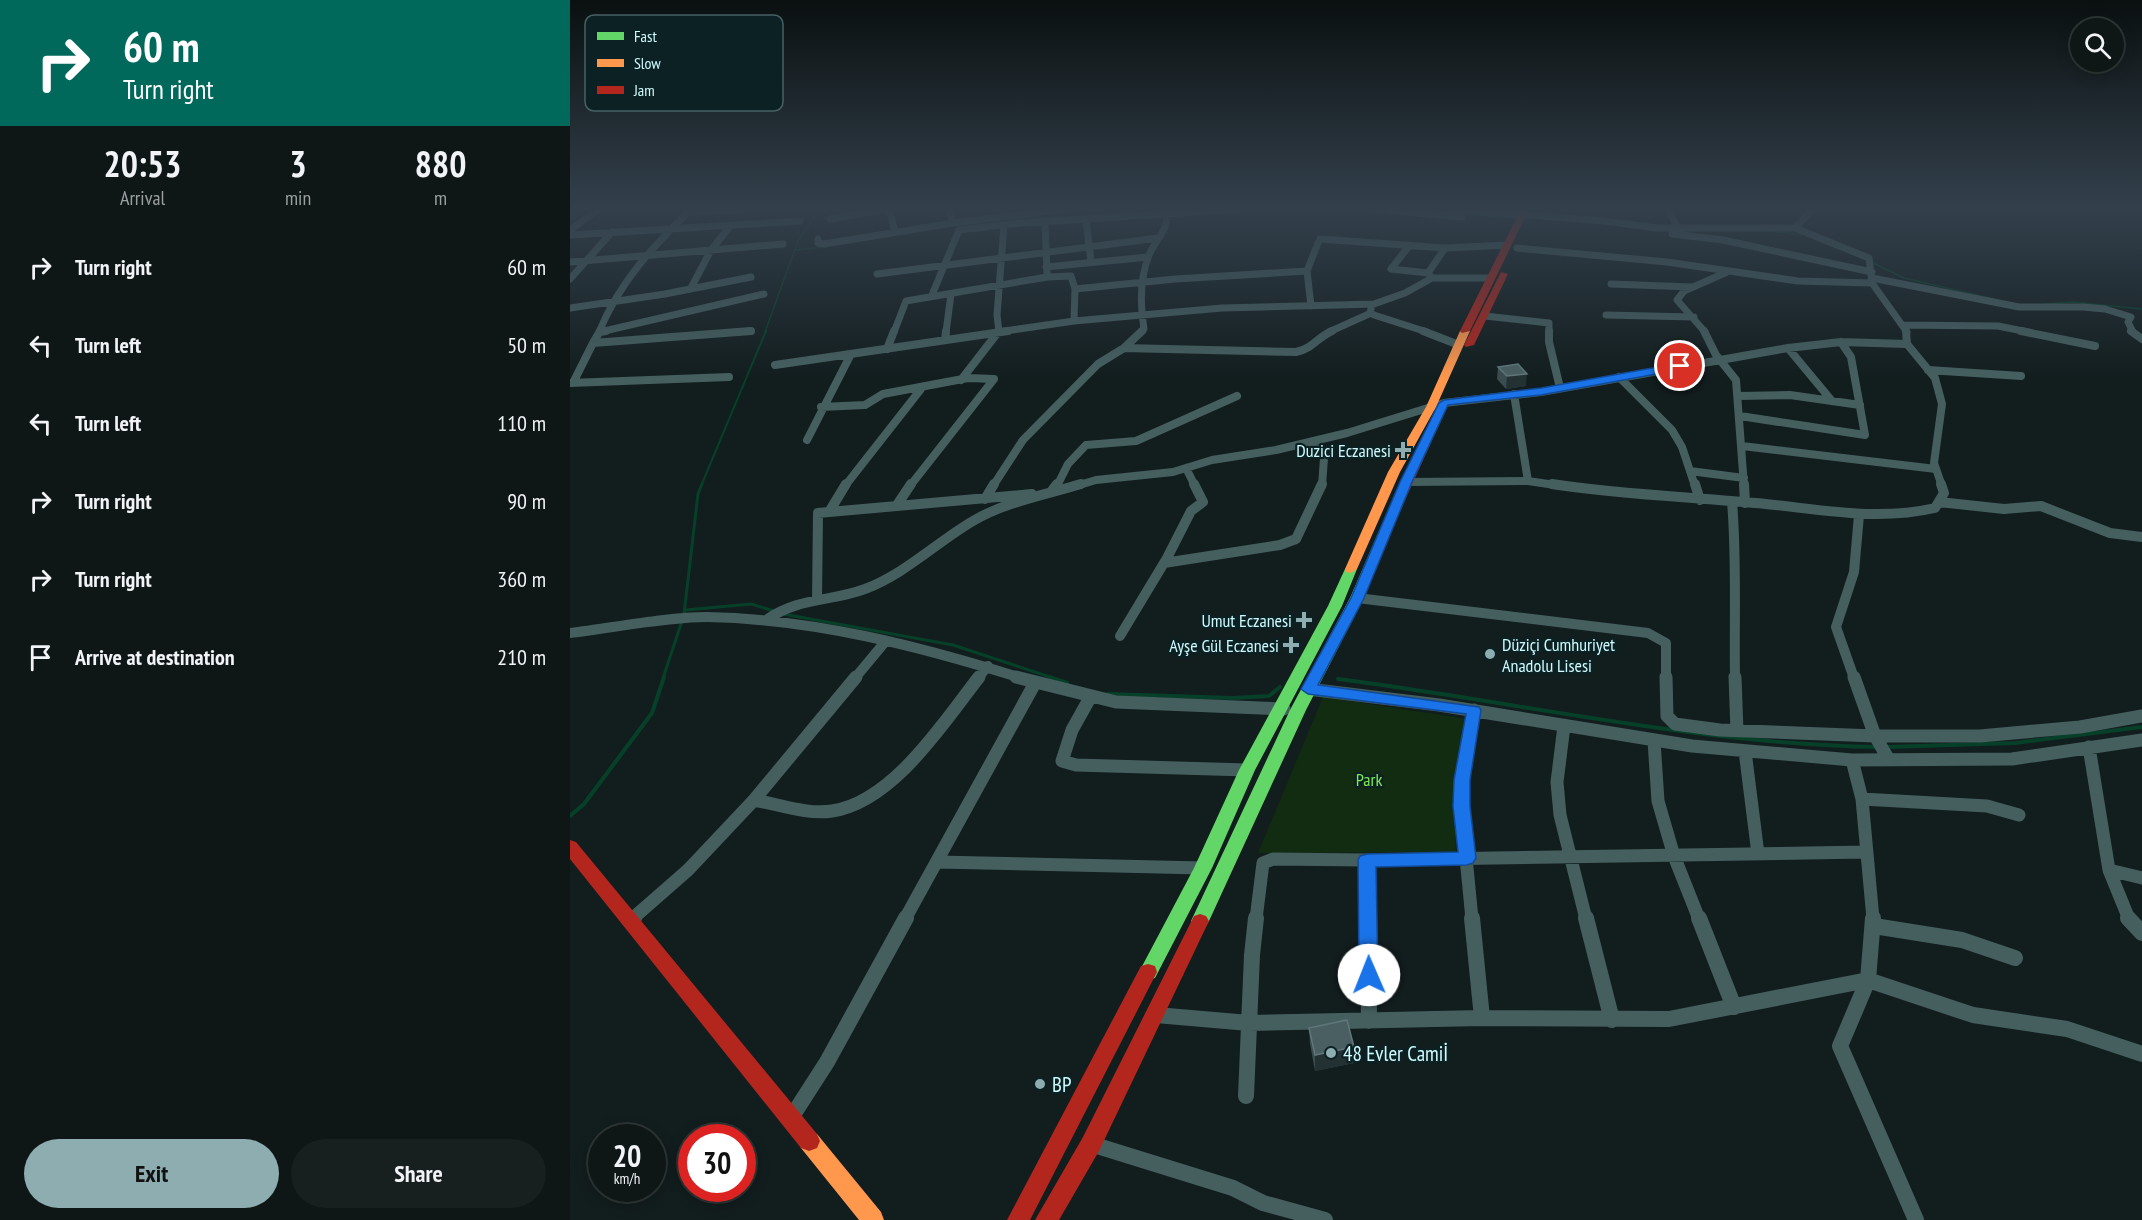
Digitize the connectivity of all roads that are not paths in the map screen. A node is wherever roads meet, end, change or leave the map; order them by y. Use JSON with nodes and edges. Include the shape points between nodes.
{"nodes":[{"id":1,"x":943,"y":265,"type":"edge"},
{"id":2,"x":583,"y":266,"type":"edge"},
{"id":3,"x":637,"y":266,"type":"edge"},
{"id":4,"x":703,"y":266,"type":"edge"},
{"id":5,"x":936,"y":266,"type":"edge"},
{"id":6,"x":1001,"y":266,"type":"edge"},
{"id":7,"x":1056,"y":266,"type":"edge"},
{"id":8,"x":1146,"y":266,"type":"edge"},
{"id":9,"x":1309,"y":266,"type":"edge"},
{"id":10,"x":1393,"y":266,"type":"edge"},
{"id":11,"x":1435,"y":266,"type":"edge"},
{"id":12,"x":1498,"y":266,"type":"edge"},
{"id":13,"x":1504,"y":266,"type":"edge"},
{"id":14,"x":1691,"y":266,"type":"edge"},
{"id":15,"x":1847,"y":266,"type":"edge"},
{"id":16,"x":1862,"y":266,"type":"edge"},
{"id":17,"x":1046,"y":267,"type":"joint"},
{"id":18,"x":1307,"y":271,"type":"junction"},
{"id":19,"x":1871,"y":271,"type":"junction"},
{"id":20,"x":1728,"y":272,"type":"junction"},
{"id":21,"x":877,"y":274,"type":"dead end"},
{"id":22,"x":1430,"y":276,"type":"junction"},
{"id":23,"x":751,"y":277,"type":"dead end"},
{"id":24,"x":1047,"y":277,"type":"junction"},
{"id":25,"x":1489,"y":278,"type":"junction"},
{"id":26,"x":570,"y":279,"type":"edge"},
{"id":27,"x":1143,"y":282,"type":"junction"},
{"id":28,"x":1611,"y":284,"type":"dead end"},
{"id":29,"x":1001,"y":285,"type":"junction"},
{"id":30,"x":1693,"y":287,"type":"junction"},
{"id":31,"x":691,"y":288,"type":"junction"},
{"id":32,"x":1076,"y":289,"type":"junction"},
{"id":33,"x":764,"y":294,"type":"dead end"},
{"id":34,"x":951,"y":294,"type":"junction"},
{"id":35,"x":932,"y":295,"type":"junction"},
{"id":36,"x":610,"y":302,"type":"junction"},
{"id":37,"x":1374,"y":304,"type":"junction"},
{"id":38,"x":1311,"y":306,"type":"junction"},
{"id":39,"x":570,"y":308,"type":"edge"},
{"id":40,"x":1371,"y":313,"type":"junction"},
{"id":41,"x":1140,"y":314,"type":"junction"},
{"id":42,"x":1606,"y":315,"type":"dead end"},
{"id":43,"x":1485,"y":316,"type":"junction"},
{"id":44,"x":1694,"y":317,"type":"junction"},
{"id":45,"x":1074,"y":321,"type":"junction"},
{"id":46,"x":1902,"y":325,"type":"junction"},
{"id":47,"x":751,"y":331,"type":"dead end"},
{"id":48,"x":600,"y":332,"type":"junction"},
{"id":49,"x":999,"y":333,"type":"junction"},
{"id":50,"x":2142,"y":339,"type":"edge"},
{"id":51,"x":945,"y":340,"type":"junction"},
{"id":52,"x":1841,"y":342,"type":"junction"},
{"id":53,"x":593,"y":343,"type":"junction"},
{"id":54,"x":1907,"y":344,"type":"junction"},
{"id":55,"x":1459,"y":345,"type":"junction"},
{"id":56,"x":2095,"y":346,"type":"dead end"},
{"id":57,"x":1124,"y":348,"type":"junction"},
{"id":58,"x":1788,"y":348,"type":"junction"},
{"id":59,"x":887,"y":349,"type":"junction"},
{"id":60,"x":850,"y":356,"type":"junction"},
{"id":61,"x":1722,"y":360,"type":"junction"},
{"id":62,"x":775,"y":365,"type":"dead end"},
{"id":63,"x":1928,"y":369,"type":"junction"},
{"id":64,"x":2021,"y":376,"type":"dead end"},
{"id":65,"x":729,"y":377,"type":"dead end"},
{"id":66,"x":1619,"y":377,"type":"junction"},
{"id":67,"x":961,"y":380,"type":"junction"},
{"id":68,"x":571,"y":383,"type":"edge"},
{"id":69,"x":1560,"y":388,"type":"junction"},
{"id":70,"x":921,"y":389,"type":"junction"},
{"id":71,"x":1514,"y":394,"type":"junction"},
{"id":72,"x":1237,"y":396,"type":"dead end"},
{"id":73,"x":1738,"y":396,"type":"junction"},
{"id":74,"x":1832,"y":400,"type":"junction"},
{"id":75,"x":1438,"y":405,"type":"junction"},
{"id":76,"x":1860,"y":405,"type":"junction"},
{"id":77,"x":821,"y":408,"type":"junction"},
{"id":78,"x":1740,"y":416,"type":"junction"},
{"id":79,"x":807,"y":440,"type":"dead end"},
{"id":80,"x":1312,"y":442,"type":"junction"},
{"id":81,"x":1742,"y":446,"type":"junction"},
{"id":82,"x":1186,"y":468,"type":"junction"},
{"id":83,"x":1936,"y":469,"type":"junction"},
{"id":84,"x":1690,"y":471,"type":"junction"},
{"id":85,"x":1744,"y":478,"type":"junction"},
{"id":86,"x":1528,"y":481,"type":"junction"},
{"id":87,"x":1406,"y":482,"type":"junction"},
{"id":88,"x":1054,"y":491,"type":"junction"},
{"id":89,"x":985,"y":499,"type":"junction"},
{"id":90,"x":1700,"y":500,"type":"junction"},
{"id":91,"x":1732,"y":502,"type":"junction"},
{"id":92,"x":1939,"y":502,"type":"junction"},
{"id":93,"x":1745,"y":503,"type":"junction"},
{"id":94,"x":897,"y":505,"type":"junction"},
{"id":95,"x":829,"y":512,"type":"junction"},
{"id":96,"x":1858,"y":515,"type":"junction"},
{"id":97,"x":2142,"y":537,"type":"edge"},
{"id":98,"x":1164,"y":563,"type":"junction"},
{"id":99,"x":1357,"y":598,"type":"junction"},
{"id":100,"x":817,"y":600,"type":"junction"},
{"id":101,"x":769,"y":618,"type":"junction"},
{"id":102,"x":570,"y":633,"type":"edge"},
{"id":103,"x":1120,"y":636,"type":"dead end"},
{"id":104,"x":885,"y":642,"type":"junction"},
{"id":105,"x":988,"y":666,"type":"junction"},
{"id":106,"x":1035,"y":683,"type":"junction"},
{"id":107,"x":1308,"y":689,"type":"junction"},
{"id":108,"x":1090,"y":696,"type":"junction"},
{"id":109,"x":1279,"y":709,"type":"junction"},
{"id":110,"x":1298,"y":710,"type":"junction"},
{"id":111,"x":1474,"y":710,"type":"junction"},
{"id":112,"x":2142,"y":716,"type":"edge"},
{"id":113,"x":1564,"y":726,"type":"junction"},
{"id":114,"x":1737,"y":731,"type":"junction"},
{"id":115,"x":2142,"y":740,"type":"edge"},
{"id":116,"x":1654,"y":741,"type":"junction"},
{"id":117,"x":2090,"y":747,"type":"junction"},
{"id":118,"x":1882,"y":748,"type":"junction"},
{"id":119,"x":1745,"y":751,"type":"junction"},
{"id":120,"x":1852,"y":760,"type":"junction"},
{"id":121,"x":1247,"y":770,"type":"junction"},
{"id":122,"x":1862,"y":799,"type":"junction"},
{"id":123,"x":754,"y":800,"type":"junction"},
{"id":124,"x":2019,"y":815,"type":"dead end"},
{"id":125,"x":571,"y":849,"type":"edge"},
{"id":126,"x":1866,"y":852,"type":"junction"},
{"id":127,"x":1758,"y":854,"type":"junction"},
{"id":128,"x":1674,"y":856,"type":"junction"},
{"id":129,"x":1467,"y":858,"type":"junction"},
{"id":130,"x":1570,"y":858,"type":"junction"},
{"id":131,"x":1367,"y":860,"type":"junction"},
{"id":132,"x":937,"y":861,"type":"junction"},
{"id":133,"x":1203,"y":868,"type":"junction"},
{"id":134,"x":2109,"y":870,"type":"junction"},
{"id":135,"x":2142,"y":878,"type":"edge"},
{"id":136,"x":630,"y":921,"type":"junction"},
{"id":137,"x":1874,"y":926,"type":"junction"},
{"id":138,"x":2142,"y":933,"type":"edge"},
{"id":139,"x":2015,"y":958,"type":"dead end"},
{"id":140,"x":1868,"y":980,"type":"junction"},
{"id":141,"x":1734,"y":1007,"type":"junction"},
{"id":142,"x":1156,"y":1015,"type":"junction"},
{"id":143,"x":1482,"y":1018,"type":"junction"},
{"id":144,"x":1612,"y":1020,"type":"junction"},
{"id":145,"x":1370,"y":1021,"type":"junction"},
{"id":146,"x":1249,"y":1023,"type":"junction"},
{"id":147,"x":2142,"y":1053,"type":"edge"},
{"id":148,"x":1246,"y":1096,"type":"dead end"},
{"id":149,"x":790,"y":1119,"type":"junction"},
{"id":150,"x":1091,"y":1144,"type":"junction"},
{"id":151,"x":873,"y":1220,"type":"edge"},
{"id":152,"x":1018,"y":1220,"type":"edge"},
{"id":153,"x":1046,"y":1220,"type":"edge"},
{"id":154,"x":1325,"y":1220,"type":"edge"},
{"id":155,"x":1916,"y":1220,"type":"edge"}],
"edges":[{"from":1,"to":35,"type":"street"},
{"from":2,"to":26,"type":"street"},
{"from":3,"to":36,"type":"street"},
{"from":4,"to":31,"type":"street"},
{"from":5,"to":21,"type":"street"},
{"from":6,"to":29,"type":"street"},
{"from":7,"to":17,"type":"street"},
{"from":8,"to":27,"type":"street"},
{"from":9,"to":18,"type":"street"},
{"from":10,"to":22,"type":"street","via":[[1391,269]]},
{"from":11,"to":22,"type":"street"},
{"from":12,"to":25,"type":"main road"},
{"from":13,"to":43,"type":"main road"},
{"from":14,"to":20,"type":"street"},
{"from":15,"to":19,"type":"street"},
{"from":16,"to":19,"type":"street"},
{"from":17,"to":24,"type":"street"},
{"from":18,"to":27,"type":"street"},
{"from":18,"to":38,"type":"street"},
{"from":19,"to":20,"type":"street","via":[[1798,281]]},
{"from":19,"to":46,"type":"street"},
{"from":19,"to":50,"type":"street","via":[[2019,307],[2114,311],[2131,317],[2130,330]]},
{"from":20,"to":30,"type":"street"},
{"from":22,"to":25,"type":"street"},
{"from":22,"to":37,"type":"street","via":[[1405,293]]},
{"from":23,"to":31,"type":"street"},
{"from":24,"to":29,"type":"street"},
{"from":24,"to":32,"type":"street","via":[[1071,276]]},
{"from":25,"to":55,"type":"main road"},
{"from":27,"to":32,"type":"street"},
{"from":27,"to":41,"type":"street"},
{"from":28,"to":30,"type":"street"},
{"from":29,"to":34,"type":"street"},
{"from":29,"to":49,"type":"street"},
{"from":30,"to":44,"type":"street","via":[[1677,300]]},
{"from":31,"to":36,"type":"street"},
{"from":32,"to":45,"type":"street"},
{"from":33,"to":48,"type":"street"},
{"from":34,"to":35,"type":"street"},
{"from":34,"to":51,"type":"street"},
{"from":35,"to":59,"type":"street","via":[[906,301]]},
{"from":36,"to":39,"type":"street"},
{"from":36,"to":48,"type":"street"},
{"from":37,"to":38,"type":"street"},
{"from":37,"to":40,"type":"street"},
{"from":38,"to":41,"type":"street"},
{"from":40,"to":55,"type":"street"},
{"from":40,"to":57,"type":"street","via":[[1323,335],[1310,349],[1296,352]]},
{"from":41,"to":45,"type":"street"},
{"from":41,"to":57,"type":"street","via":[[1144,329]]},
{"from":42,"to":44,"type":"street"},
{"from":43,"to":69,"type":"street","via":[[1550,323],[1549,342]]},
{"from":43,"to":75,"type":"main road"},
{"from":44,"to":61,"type":"street"},
{"from":45,"to":49,"type":"street"},
{"from":46,"to":54,"type":"street","via":[[1907,332]]},
{"from":46,"to":56,"type":"street","via":[[1998,327]]},
{"from":47,"to":53,"type":"street"},
{"from":48,"to":53,"type":"street"},
{"from":49,"to":51,"type":"street"},
{"from":49,"to":67,"type":"street"},
{"from":51,"to":59,"type":"street"},
{"from":52,"to":54,"type":"street"},
{"from":52,"to":58,"type":"street"},
{"from":52,"to":76,"type":"street","via":[[1851,357]]},
{"from":53,"to":68,"type":"street"},
{"from":54,"to":63,"type":"street"},
{"from":55,"to":75,"type":"main road"},
{"from":57,"to":89,"type":"street","via":[[1098,364],[1023,440]]},
{"from":58,"to":61,"type":"street"},
{"from":58,"to":74,"type":"street"},
{"from":59,"to":60,"type":"street"},
{"from":60,"to":62,"type":"street"},
{"from":60,"to":77,"type":"street"},
{"from":61,"to":66,"type":"street"},
{"from":61,"to":73,"type":"street","via":[[1736,380]]},
{"from":63,"to":64,"type":"street"},
{"from":63,"to":83,"type":"street","via":[[1935,378],[1942,404]]},
{"from":65,"to":68,"type":"street"},
{"from":66,"to":69,"type":"street"},
{"from":66,"to":84,"type":"street","via":[[1672,430]]},
{"from":67,"to":70,"type":"street"},
{"from":67,"to":94,"type":"street","via":[[994,379]]},
{"from":69,"to":71,"type":"street"},
{"from":70,"to":77,"type":"street","via":[[883,394],[865,405]]},
{"from":70,"to":95,"type":"street","via":[[851,476]]},
{"from":71,"to":75,"type":"street"},
{"from":71,"to":86,"type":"street"},
{"from":72,"to":88,"type":"street","via":[[1136,441],[1086,445],[1068,464]]},
{"from":73,"to":74,"type":"street","via":[[1790,395]]},
{"from":73,"to":78,"type":"street"},
{"from":74,"to":76,"type":"street"},
{"from":75,"to":80,"type":"street"},
{"from":75,"to":87,"type":"main road"},
{"from":75,"to":109,"type":"main road","via":[[1394,472],[1335,606]]},
{"from":76,"to":78,"type":"street","via":[[1865,435]]},
{"from":77,"to":79,"type":"street"},
{"from":78,"to":81,"type":"street"},
{"from":80,"to":82,"type":"street"},
{"from":80,"to":98,"type":"street","via":[[1324,458],[1322,487],[1296,539],[1280,545]]},
{"from":81,"to":83,"type":"street"},
{"from":81,"to":85,"type":"street"},
{"from":82,"to":88,"type":"street","via":[[1096,480]]},
{"from":82,"to":98,"type":"street","via":[[1203,502],[1191,511]]},
{"from":83,"to":92,"type":"street","via":[[1944,493]]},
{"from":84,"to":85,"type":"street"},
{"from":84,"to":90,"type":"street"},
{"from":85,"to":93,"type":"street"},
{"from":86,"to":87,"type":"street"},
{"from":86,"to":90,"type":"street","via":[[1617,494]]},
{"from":87,"to":99,"type":"main road"},
{"from":88,"to":89,"type":"street"},
{"from":88,"to":100,"type":"street","via":[[973,521],[934,550],[865,589]]},
{"from":89,"to":94,"type":"street"},
{"from":90,"to":91,"type":"street"},
{"from":91,"to":93,"type":"street"},
{"from":91,"to":114,"type":"street"},
{"from":92,"to":96,"type":"street","via":[[1935,508],[1905,515]]},
{"from":92,"to":97,"type":"street","via":[[2004,509],[2041,506],[2110,533]]},
{"from":93,"to":96,"type":"street"},
{"from":94,"to":95,"type":"street"},
{"from":95,"to":100,"type":"street","via":[[818,513]]},
{"from":96,"to":118,"type":"street","via":[[1860,548],[1854,580],[1836,627]]},
{"from":98,"to":103,"type":"street"},
{"from":99,"to":107,"type":"main road"},
{"from":99,"to":114,"type":"street","via":[[1648,633],[1666,643],[1667,716],[1675,724]]},
{"from":100,"to":101,"type":"street","via":[[782,609]]},
{"from":101,"to":102,"type":"street","via":[[704,616]]},
{"from":101,"to":104,"type":"street"},
{"from":104,"to":105,"type":"street","via":[[942,652]]},
{"from":104,"to":123,"type":"street"},
{"from":105,"to":106,"type":"street"},
{"from":105,"to":123,"type":"street","via":[[917,754],[874,796],[832,811]]},
{"from":106,"to":108,"type":"street"},
{"from":106,"to":132,"type":"street"},
{"from":107,"to":110,"type":"main road"},
{"from":107,"to":111,"type":"street"},
{"from":108,"to":109,"type":"street","via":[[1116,702]]},
{"from":108,"to":121,"type":"street","via":[[1072,730],[1062,761],[1076,765]]},
{"from":109,"to":110,"type":"street"},
{"from":109,"to":121,"type":"main road"},
{"from":110,"to":142,"type":"main road"},
{"from":111,"to":113,"type":"street"},
{"from":111,"to":129,"type":"street","via":[[1462,780]]},
{"from":112,"to":118,"type":"street","via":[[2080,727]]},
{"from":113,"to":116,"type":"street"},
{"from":113,"to":130,"type":"street","via":[[1557,782]]},
{"from":114,"to":118,"type":"street"},
{"from":115,"to":117,"type":"street"},
{"from":116,"to":119,"type":"street"},
{"from":116,"to":128,"type":"street","via":[[1658,801]]},
{"from":117,"to":118,"type":"street","via":[[2012,759]]},
{"from":117,"to":134,"type":"street"},
{"from":118,"to":120,"type":"street"},
{"from":119,"to":120,"type":"street"},
{"from":119,"to":127,"type":"street"},
{"from":120,"to":122,"type":"street"},
{"from":121,"to":133,"type":"main road"},
{"from":122,"to":124,"type":"street","via":[[1987,806]]},
{"from":122,"to":126,"type":"street"},
{"from":123,"to":136,"type":"street","via":[[688,870]]},
{"from":125,"to":136,"type":"main road"},
{"from":126,"to":127,"type":"street"},
{"from":126,"to":137,"type":"street"},
{"from":127,"to":128,"type":"street"},
{"from":128,"to":130,"type":"street"},
{"from":128,"to":141,"type":"street"},
{"from":129,"to":130,"type":"street"},
{"from":129,"to":131,"type":"street"},
{"from":129,"to":143,"type":"street"},
{"from":130,"to":144,"type":"street"},
{"from":131,"to":145,"type":"street"},
{"from":131,"to":146,"type":"street","via":[[1273,859],[1263,863],[1252,954]]},
{"from":132,"to":133,"type":"street"},
{"from":132,"to":149,"type":"street","via":[[827,1062]]},
{"from":133,"to":152,"type":"main road"},
{"from":134,"to":135,"type":"street"},
{"from":134,"to":138,"type":"street","via":[[2126,916]]},
{"from":136,"to":149,"type":"main road"},
{"from":137,"to":139,"type":"street","via":[[1951,935]]},
{"from":137,"to":140,"type":"street"},
{"from":140,"to":141,"type":"street"},
{"from":140,"to":147,"type":"street","via":[[1973,1015],[2067,1029]]},
{"from":140,"to":155,"type":"street","via":[[1840,1046]]},
{"from":141,"to":144,"type":"street","via":[[1669,1019]]},
{"from":142,"to":146,"type":"street"},
{"from":142,"to":150,"type":"main road"},
{"from":143,"to":144,"type":"street"},
{"from":143,"to":145,"type":"street"},
{"from":145,"to":146,"type":"street"},
{"from":146,"to":148,"type":"street"},
{"from":149,"to":151,"type":"main road"},
{"from":150,"to":153,"type":"main road"},
{"from":150,"to":154,"type":"street"}]}
